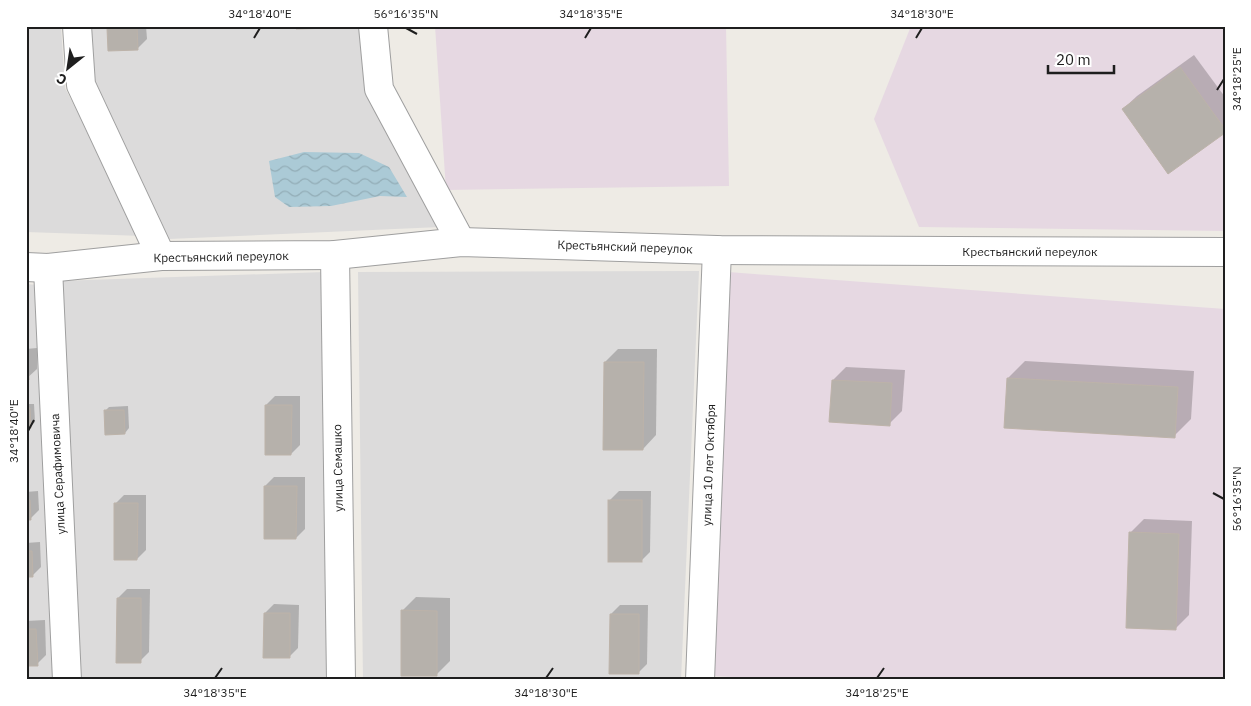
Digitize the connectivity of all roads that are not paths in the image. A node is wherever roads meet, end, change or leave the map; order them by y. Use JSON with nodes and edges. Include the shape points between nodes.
{"nodes":[{"id":1,"x":77,"y":26,"type":"edge"},
{"id":2,"x":373,"y":26,"type":"edge"},
{"id":3,"x":461,"y":242,"type":"junction"},
{"id":4,"x":717,"y":250,"type":"junction"},
{"id":5,"x":1225,"y":252,"type":"edge"},
{"id":6,"x":335,"y":255,"type":"junction"},
{"id":7,"x":161,"y":256,"type":"junction"},
{"id":8,"x":37,"y":268,"type":"edge"},
{"id":9,"x":67,"y":680,"type":"edge"},
{"id":10,"x":341,"y":680,"type":"edge"},
{"id":11,"x":700,"y":680,"type":"edge"}],
"edges":[{"from":1,"to":7,"type":"street","via":[[81,85]]},
{"from":2,"to":3,"type":"street","via":[[378,89]]},
{"from":3,"to":4,"type":"street","name":"Крестьянский переулок"},
{"from":3,"to":6,"type":"street","name":"Крестьянский переулок"},
{"from":4,"to":5,"type":"street","name":"Крестьянский переулок"},
{"from":4,"to":11,"type":"street","name":"улица 10 лет Октября"},
{"from":6,"to":7,"type":"street","name":"Крестьянский переулок"},
{"from":6,"to":10,"type":"street","name":"улица Семашко"},
{"from":7,"to":8,"type":"street","name":"Крестьянский переулок"},
{"from":8,"to":9,"type":"street","name":"улица Серафимовича"}]}
